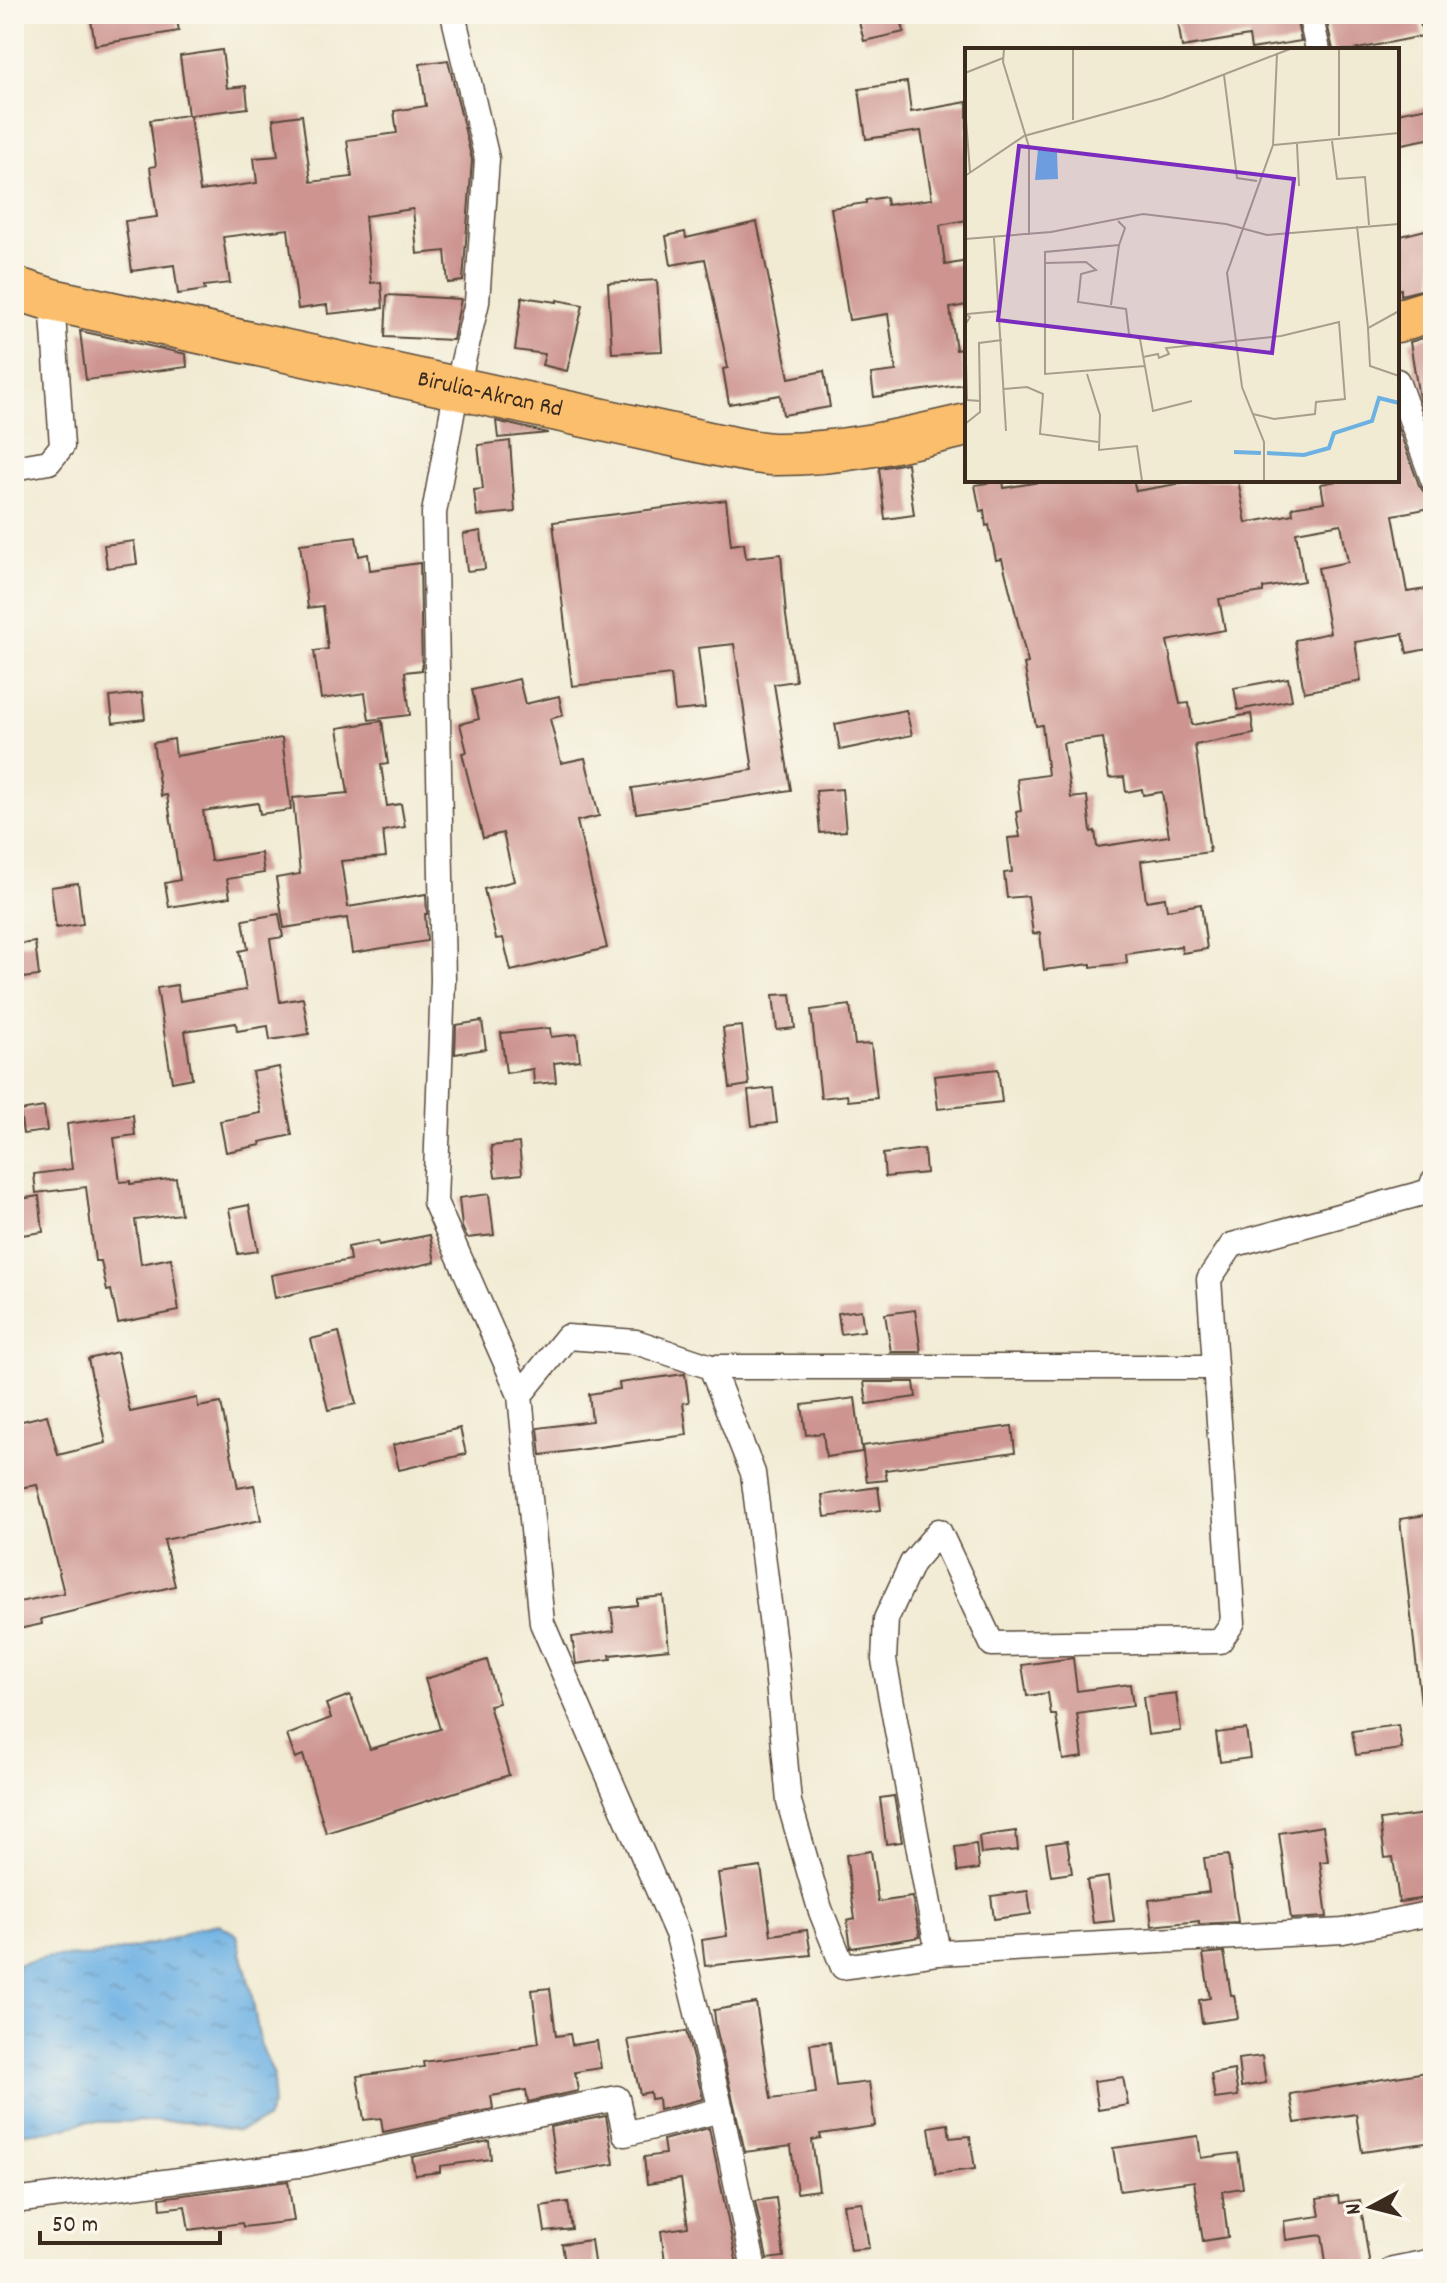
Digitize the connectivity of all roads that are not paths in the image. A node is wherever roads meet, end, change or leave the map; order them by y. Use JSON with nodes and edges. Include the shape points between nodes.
{"nodes":[{"id":1,"x":453,"y":14,"type":"edge"},
{"id":2,"x":1310,"y":14,"type":"edge"},
{"id":3,"x":1318,"y":48,"type":"edge"},
{"id":4,"x":33,"y":294,"type":"edge"},
{"id":5,"x":1433,"y":310,"type":"edge"},
{"id":6,"x":1399,"y":320,"type":"edge"},
{"id":7,"x":1399,"y":386,"type":"edge"},
{"id":8,"x":457,"y":387,"type":"junction"},
{"id":9,"x":965,"y":425,"type":"edge"},
{"id":10,"x":14,"y":468,"type":"edge"},
{"id":11,"x":1433,"y":480,"type":"edge"},
{"id":12,"x":1433,"y":1182,"type":"edge"},
{"id":13,"x":711,"y":1367,"type":"junction"},
{"id":14,"x":1215,"y":1367,"type":"junction"},
{"id":15,"x":520,"y":1395,"type":"junction"},
{"id":16,"x":1433,"y":1913,"type":"edge"},
{"id":17,"x":938,"y":1953,"type":"junction"},
{"id":18,"x":721,"y":2110,"type":"junction"},
{"id":19,"x":14,"y":2201,"type":"edge"},
{"id":20,"x":1433,"y":2261,"type":"edge"},
{"id":21,"x":754,"y":2269,"type":"edge"},
{"id":22,"x":1393,"y":2269,"type":"edge"}],
"edges":[{"from":1,"to":8,"type":"street","via":[[487,159],[477,302]]},
{"from":2,"to":3,"type":"street"},
{"from":4,"to":8,"type":"highway","name":"Birulia-Akran Rd"},
{"from":4,"to":10,"type":"street","via":[[62,446],[49,462]]},
{"from":5,"to":6,"type":"highway"},
{"from":7,"to":11,"type":"street"},
{"from":8,"to":9,"type":"highway","name":"Birulia-Akran Rd","via":[[769,454],[836,452]]},
{"from":8,"to":15,"type":"street","via":[[434,513],[443,980],[435,1202]]},
{"from":12,"to":14,"type":"street","via":[[1430,1191],[1232,1245],[1209,1279]]},
{"from":13,"to":14,"type":"street"},
{"from":13,"to":15,"type":"street","via":[[636,1342],[567,1337]]},
{"from":13,"to":17,"type":"street","via":[[753,1473],[789,1802],[820,1909],[843,1967]]},
{"from":14,"to":17,"type":"street","via":[[1233,1622],[1220,1641],[992,1644],[939,1531],[912,1563],[886,1619],[884,1660]]},
{"from":15,"to":18,"type":"street","via":[[542,1623],[678,1936]]},
{"from":16,"to":17,"type":"street","via":[[1343,1931]]},
{"from":18,"to":19,"type":"street","via":[[625,2134],[617,2098],[306,2164]]},
{"from":18,"to":21,"type":"street"},
{"from":20,"to":22,"type":"street"}]}
